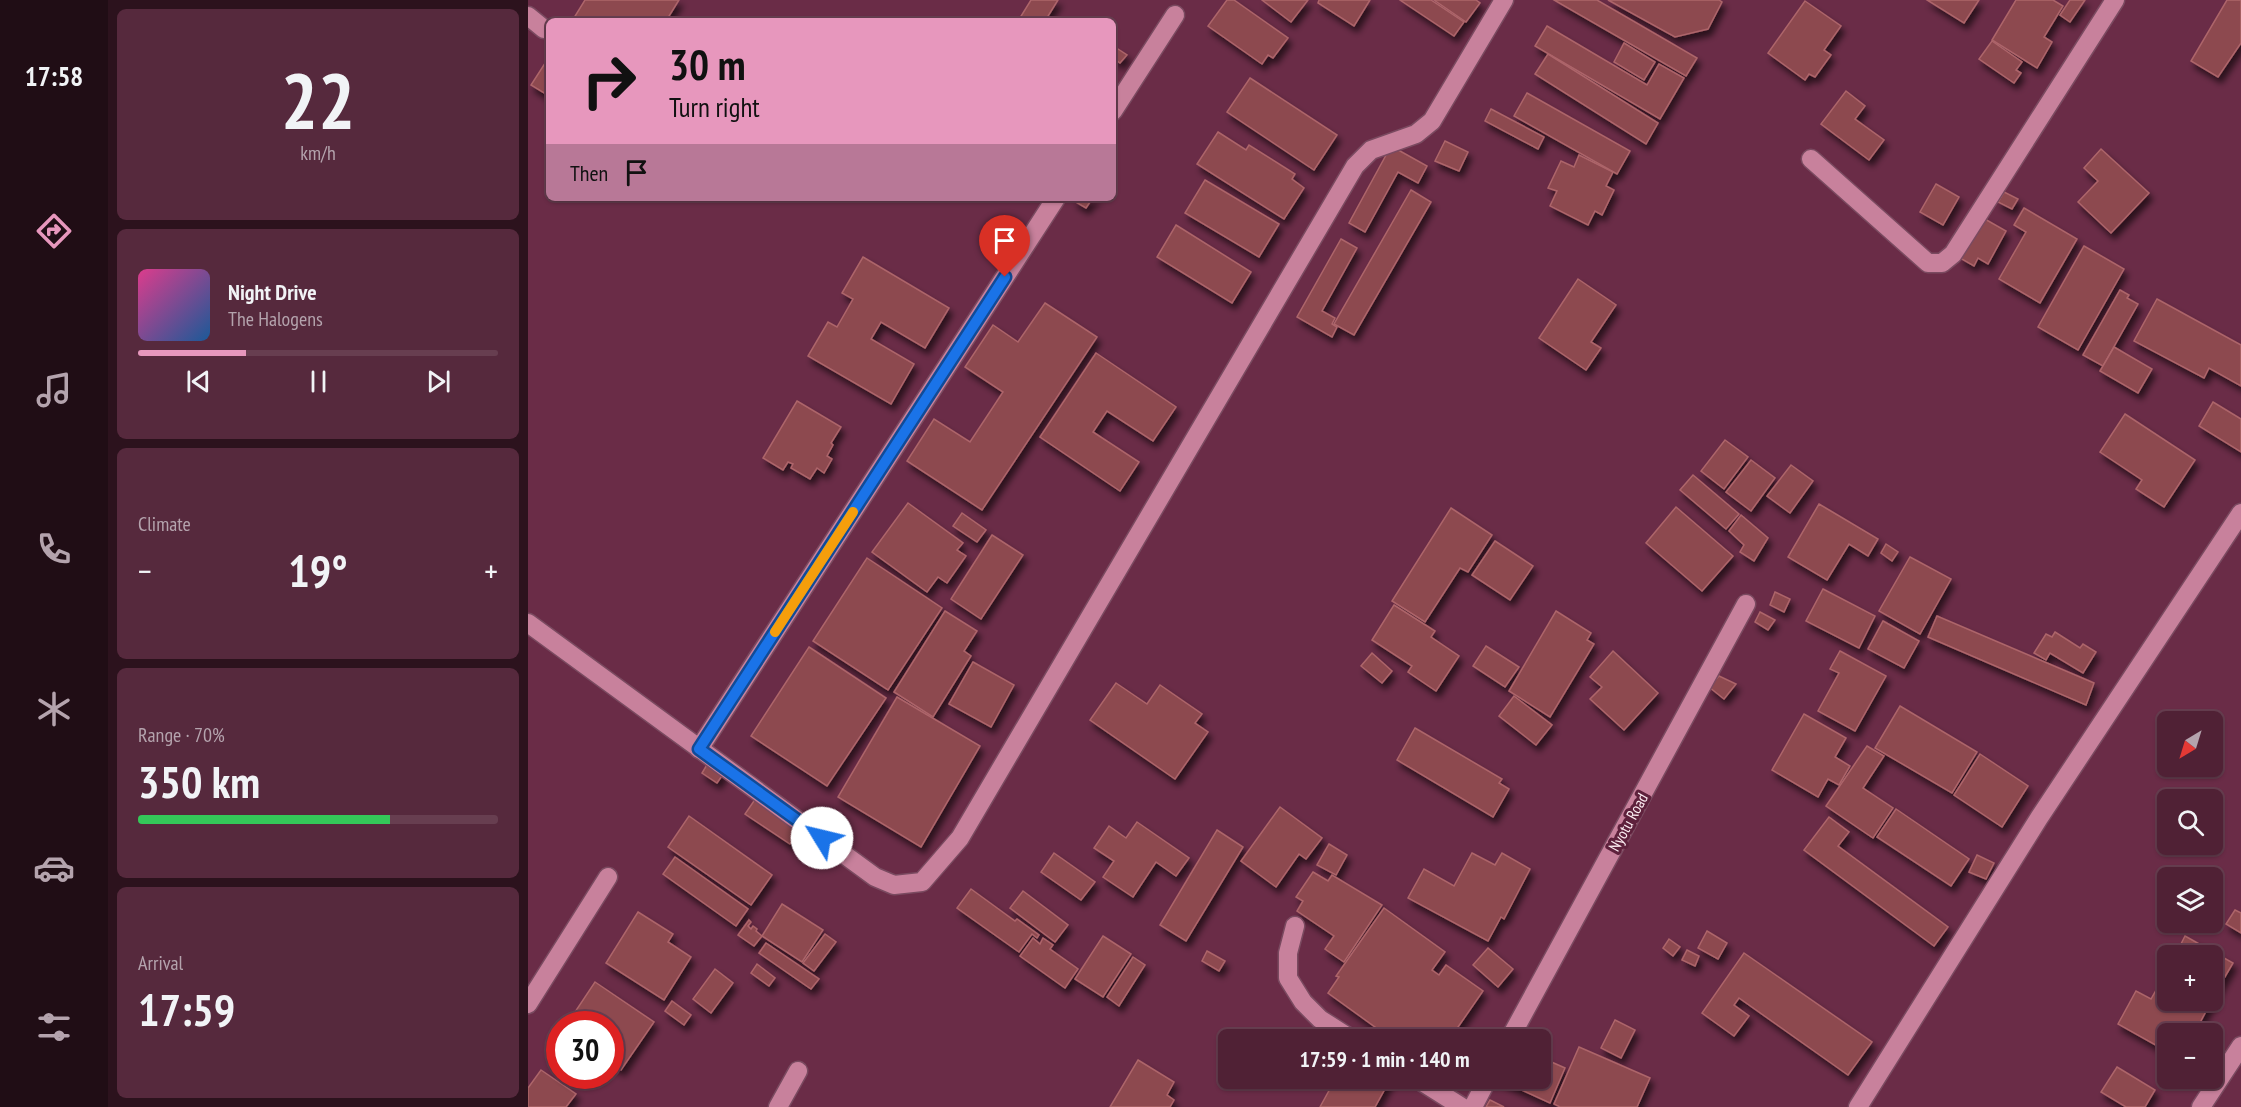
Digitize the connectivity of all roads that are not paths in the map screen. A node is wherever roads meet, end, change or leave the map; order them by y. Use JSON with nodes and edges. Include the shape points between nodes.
{"nodes":[{"id":1,"x":1504,"y":0,"type":"edge"},
{"id":2,"x":2115,"y":0,"type":"edge"},
{"id":3,"x":1175,"y":15,"type":"dead end"},
{"id":4,"x":528,"y":16,"type":"edge"},
{"id":5,"x":544,"y":29,"type":"dead end"},
{"id":6,"x":1116,"y":106,"type":"edge"},
{"id":7,"x":1811,"y":159,"type":"dead end"},
{"id":8,"x":1054,"y":201,"type":"edge"},
{"id":9,"x":2241,"y":513,"type":"edge"},
{"id":10,"x":1746,"y":604,"type":"dead end"},
{"id":11,"x":528,"y":623,"type":"edge"},
{"id":12,"x":699,"y":749,"type":"junction"},
{"id":13,"x":608,"y":877,"type":"dead end"},
{"id":14,"x":1295,"y":926,"type":"dead end"},
{"id":15,"x":528,"y":1004,"type":"edge"},
{"id":16,"x":1336,"y":1029,"type":"edge"},
{"id":17,"x":1515,"y":1029,"type":"edge"},
{"id":18,"x":2241,"y":1046,"type":"edge"},
{"id":19,"x":798,"y":1071,"type":"dead end"},
{"id":20,"x":1433,"y":1089,"type":"edge"},
{"id":21,"x":1482,"y":1089,"type":"edge"},
{"id":22,"x":778,"y":1107,"type":"edge"},
{"id":23,"x":1462,"y":1107,"type":"edge"},
{"id":24,"x":1473,"y":1107,"type":"edge"},
{"id":25,"x":1858,"y":1107,"type":"edge"},
{"id":26,"x":2200,"y":1107,"type":"edge"}],
"edges":[{"from":1,"to":12,"type":"street","via":[[1432,121],[1416,134],[1371,150],[1355,166],[960,838],[922,882],[894,885],[875,877]]},
{"from":2,"to":7,"type":"street","via":[[1953,254],[1942,263],[1928,263]]},
{"from":3,"to":6,"type":"street"},
{"from":4,"to":5,"type":"street"},
{"from":8,"to":12,"type":"street"},
{"from":9,"to":25,"type":"street","via":[[2039,818]]},
{"from":10,"to":17,"type":"street","name":"Nyotu Road"},
{"from":11,"to":12,"type":"street"},
{"from":13,"to":15,"type":"street"},
{"from":14,"to":16,"type":"street","via":[[1288,953],[1288,978],[1303,1002]]},
{"from":18,"to":26,"type":"street"},
{"from":19,"to":22,"type":"street"},
{"from":20,"to":23,"type":"street"},
{"from":21,"to":24,"type":"street"}]}
